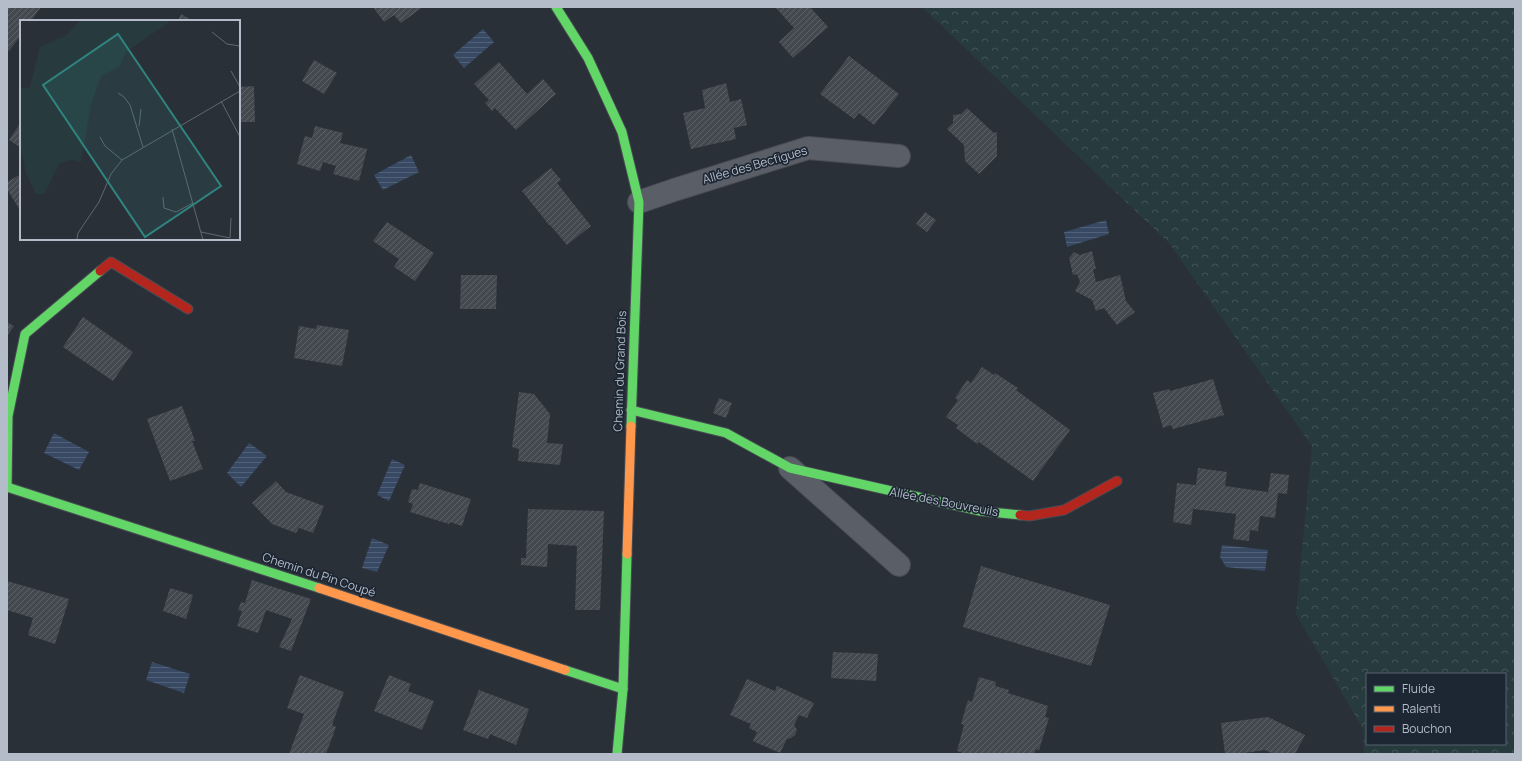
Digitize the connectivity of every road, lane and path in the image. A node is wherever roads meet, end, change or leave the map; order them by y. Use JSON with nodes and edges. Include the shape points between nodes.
{"nodes":[{"id":1,"x":556,"y":7,"type":"edge"},
{"id":2,"x":899,"y":156,"type":"dead end"},
{"id":3,"x":639,"y":202,"type":"junction"},
{"id":4,"x":188,"y":309,"type":"dead end"},
{"id":5,"x":631,"y":410,"type":"junction"},
{"id":6,"x":790,"y":468,"type":"junction"},
{"id":7,"x":1117,"y":481,"type":"dead end"},
{"id":8,"x":7,"y":487,"type":"edge"},
{"id":9,"x":899,"y":565,"type":"dead end"},
{"id":10,"x":623,"y":689,"type":"junction"},
{"id":11,"x":617,"y":754,"type":"edge"}],
"edges":[{"from":1,"to":3,"type":"street","name":"Chemin du Grand Bois","via":[[588,58],[622,132]]},
{"from":2,"to":3,"type":"street","name":"Allée des Becfigues","via":[[808,148]]},
{"from":3,"to":5,"type":"street","name":"Chemin du Grand Bois"},
{"from":4,"to":8,"type":"street","via":[[111,262],[26,334],[8,416]]},
{"from":5,"to":6,"type":"street","name":"Allée des Bouvreuils","via":[[726,433]]},
{"from":5,"to":10,"type":"street","name":"Chemin du Grand Bois"},
{"from":6,"to":7,"type":"street","name":"Allée des Bouvreuils","via":[[980,511],[1029,516],[1064,510]]},
{"from":6,"to":9,"type":"street","name":"Allée des Bouvreuils"},
{"from":8,"to":10,"type":"street","name":"Chemin du Pin Coupé"},
{"from":10,"to":11,"type":"street","name":"Chemin du Grand Bois"}]}
